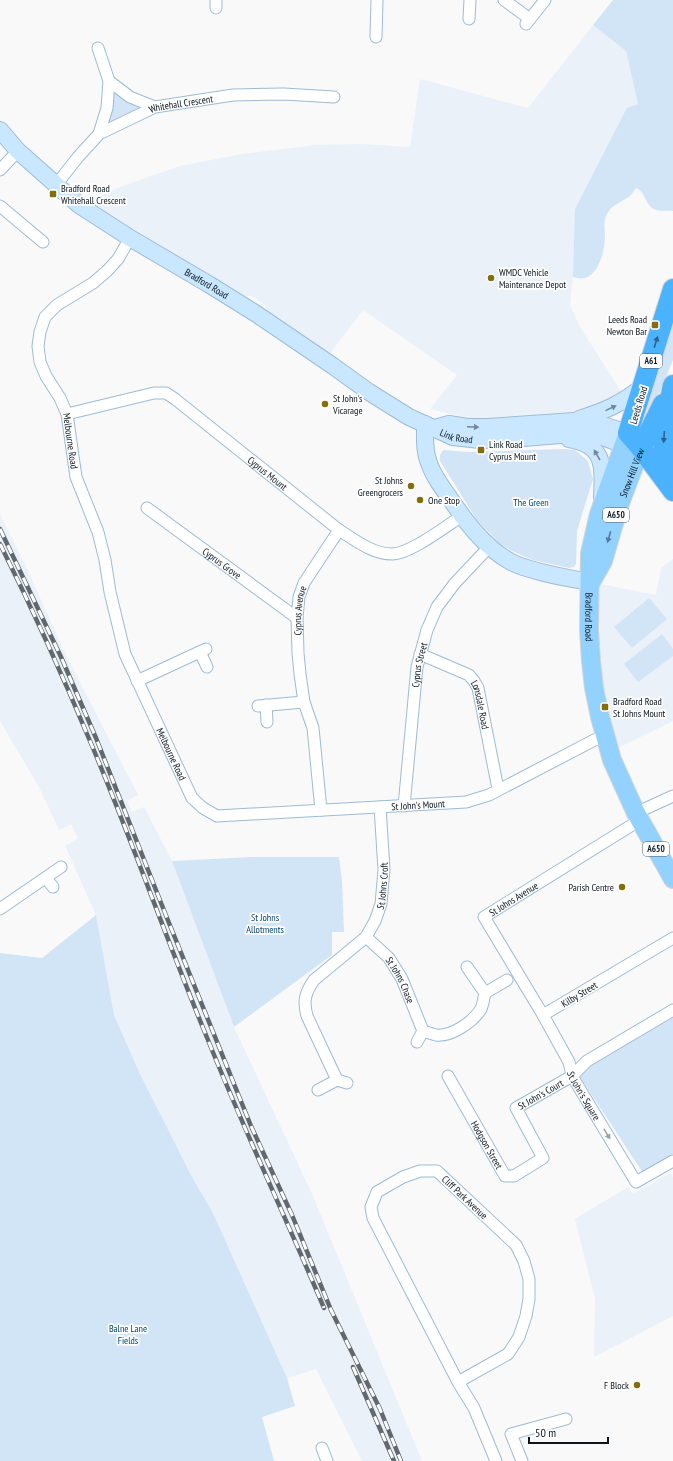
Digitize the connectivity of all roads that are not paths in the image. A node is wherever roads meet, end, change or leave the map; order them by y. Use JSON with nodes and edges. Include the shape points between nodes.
{"nodes":[{"id":1,"x":378,"y":0,"type":"edge"},
{"id":2,"x":470,"y":0,"type":"edge"},
{"id":3,"x":504,"y":0,"type":"edge"},
{"id":4,"x":545,"y":0,"type":"edge"},
{"id":5,"x":469,"y":19,"type":"dead end"},
{"id":6,"x":376,"y":37,"type":"dead end"},
{"id":7,"x":98,"y":48,"type":"dead end"},
{"id":8,"x":109,"y":81,"type":"junction"},
{"id":9,"x":334,"y":97,"type":"dead end"},
{"id":10,"x":155,"y":107,"type":"junction"},
{"id":11,"x":0,"y":130,"type":"edge"},
{"id":12,"x":99,"y":134,"type":"junction"},
{"id":13,"x":18,"y":151,"type":"junction"},
{"id":14,"x":0,"y":170,"type":"edge"},
{"id":15,"x":56,"y":184,"type":"junction"},
{"id":16,"x":0,"y":206,"type":"edge"},
{"id":17,"x":130,"y":238,"type":"junction"},
{"id":18,"x":43,"y":242,"type":"dead end"},
{"id":19,"x":673,"y":289,"type":"edge"},
{"id":20,"x":673,"y":385,"type":"edge"},
{"id":21,"x":644,"y":386,"type":"junction"},
{"id":22,"x":67,"y":414,"type":"junction"},
{"id":23,"x":574,"y":421,"type":"junction"},
{"id":24,"x":430,"y":426,"type":"junction"},
{"id":25,"x":549,"y":436,"type":"junction"},
{"id":26,"x":631,"y":442,"type":"junction"},
{"id":27,"x":672,"y":490,"type":"edge"},
{"id":28,"x":602,"y":506,"type":"junction"},
{"id":29,"x":147,"y":508,"type":"dead end"},
{"id":30,"x":462,"y":516,"type":"junction"},
{"id":31,"x":339,"y":530,"type":"junction"},
{"id":32,"x":490,"y":546,"type":"junction"},
{"id":33,"x":590,"y":582,"type":"junction"},
{"id":34,"x":297,"y":618,"type":"junction"},
{"id":35,"x":420,"y":654,"type":"junction"},
{"id":36,"x":207,"y":667,"type":"dead end"},
{"id":37,"x":137,"y":681,"type":"junction"},
{"id":38,"x":304,"y":702,"type":"junction"},
{"id":39,"x":267,"y":722,"type":"dead end"},
{"id":40,"x":604,"y":735,"type":"junction"},
{"id":41,"x":498,"y":789,"type":"junction"},
{"id":42,"x":673,"y":796,"type":"edge"},
{"id":43,"x":404,"y":806,"type":"junction"},
{"id":44,"x":380,"y":807,"type":"junction"},
{"id":45,"x":321,"y":810,"type":"junction"},
{"id":46,"x":217,"y":816,"type":"joint"},
{"id":47,"x":638,"y":817,"type":"junction"},
{"id":48,"x":61,"y":867,"type":"dead end"},
{"id":49,"x":673,"y":879,"type":"edge"},
{"id":50,"x":0,"y":909,"type":"edge"},
{"id":51,"x":366,"y":937,"type":"junction"},
{"id":52,"x":673,"y":938,"type":"edge"},
{"id":53,"x":467,"y":967,"type":"dead end"},
{"id":54,"x":507,"y":980,"type":"dead end"},
{"id":55,"x":485,"y":993,"type":"junction"},
{"id":56,"x":673,"y":1010,"type":"edge"},
{"id":57,"x":543,"y":1015,"type":"junction"},
{"id":58,"x":423,"y":1031,"type":"junction"},
{"id":59,"x":417,"y":1042,"type":"dead end"},
{"id":60,"x":448,"y":1076,"type":"dead end"},
{"id":61,"x":572,"y":1076,"type":"junction"},
{"id":62,"x":318,"y":1090,"type":"dead end"},
{"id":63,"x":543,"y":1158,"type":"joint"},
{"id":64,"x":673,"y":1161,"type":"edge"},
{"id":65,"x":458,"y":1382,"type":"junction"},
{"id":66,"x":566,"y":1419,"type":"dead end"},
{"id":67,"x":322,"y":1448,"type":"dead end"},
{"id":68,"x":327,"y":1461,"type":"edge"},
{"id":69,"x":496,"y":1461,"type":"edge"},
{"id":70,"x":522,"y":1461,"type":"edge"}],
"edges":[{"from":1,"to":6,"type":"street"},
{"from":2,"to":5,"type":"street"},
{"from":3,"to":4,"type":"street","via":[[528,22]]},
{"from":7,"to":8,"type":"street"},
{"from":8,"to":10,"type":"street","via":[[130,97]]},
{"from":8,"to":12,"type":"street","via":[[107,108]]},
{"from":9,"to":10,"type":"street","name":"Whitehall Crescent","via":[[284,94],[233,95]]},
{"from":10,"to":12,"type":"street","name":"Whitehall Crescent"},
{"from":11,"to":13,"type":"street","name":"Bradford Road"},
{"from":12,"to":15,"type":"street","name":"Whitehall Crescent"},
{"from":13,"to":14,"type":"street"},
{"from":13,"to":15,"type":"street","name":"Bradford Road"},
{"from":15,"to":17,"type":"street","name":"Bradford Road","via":[[79,205]]},
{"from":16,"to":18,"type":"street"},
{"from":17,"to":22,"type":"street","name":"Melbourne Road","via":[[108,271],[57,304],[45,317],[38,346],[40,362]]},
{"from":17,"to":24,"type":"street","name":"Bradford Road","via":[[255,313],[388,404]]},
{"from":21,"to":19,"type":"highway","name":"Leeds Road","number":"A61","one_way":true},
{"from":20,"to":26,"type":"highway","name":"Leeds Road"},
{"from":20,"to":27,"type":"highway","one_way":true,"via":[[663,444]]},
{"from":23,"to":21,"type":"street","one_way":true,"via":[[608,410]]},
{"from":21,"to":26,"type":"highway","name":"Leeds Road","number":"A61"},
{"from":22,"to":31,"type":"street","name":"Cyprus Mount","via":[[154,393],[166,393]]},
{"from":22,"to":37,"type":"street","name":"Melbourne Road","via":[[76,477],[98,532],[125,654]]},
{"from":24,"to":23,"type":"street","name":"Link Road","one_way":true,"via":[[449,424],[487,427]]},
{"from":23,"to":26,"type":"street","name":"Link Road","via":[[596,423]]},
{"from":24,"to":25,"type":"street","name":"Link Road","via":[[453,437],[480,440]]},
{"from":24,"to":30,"type":"street","name":"Bradford Road","via":[[434,473]]},
{"from":25,"to":26,"type":"street","name":"Link Road","via":[[590,434]]},
{"from":28,"to":25,"type":"street","one_way":true,"via":[[602,469],[597,452],[580,441]]},
{"from":26,"to":27,"type":"highway"},
{"from":26,"to":28,"type":"main road","name":"Snow Hill View","number":"A650"},
{"from":26,"to":33,"type":"main road","name":"Snow Hill View","number":"A650","one_way":true,"via":[[620,503],[602,561]]},
{"from":28,"to":33,"type":"main road","name":"Snow Hill View","number":"A650","via":[[590,552]]},
{"from":29,"to":34,"type":"street","name":"Cyprus Grove"},
{"from":30,"to":31,"type":"street","name":"Cyprus Mount","via":[[405,552],[392,554],[378,552],[362,545]]},
{"from":30,"to":32,"type":"street","name":"Bradford Road"},
{"from":31,"to":34,"type":"street","name":"Cyprus Avenue","via":[[304,582]]},
{"from":32,"to":33,"type":"street","name":"Bradford Road","via":[[512,562],[524,567]]},
{"from":32,"to":35,"type":"street","name":"Cyprus Street","via":[[455,583],[437,607]]},
{"from":33,"to":40,"type":"main road","name":"Bradford Road","number":"A650","via":[[590,651],[594,688]]},
{"from":34,"to":38,"type":"street","name":"Cyprus Avenue"},
{"from":35,"to":41,"type":"street","name":"Lonsdale Road","via":[[469,675],[474,681],[478,688]]},
{"from":35,"to":43,"type":"street","name":"Cyprus Street"},
{"from":36,"to":37,"type":"street","via":[[203,651]]},
{"from":37,"to":46,"type":"street","name":"Melbourne Road","via":[[192,798]]},
{"from":38,"to":39,"type":"street","via":[[262,706]]},
{"from":38,"to":45,"type":"street","name":"Cyprus Avenue","via":[[313,728]]},
{"from":40,"to":41,"type":"street","name":"St John's Mount"},
{"from":40,"to":47,"type":"main road","name":"Bradford Road","number":"A650"},
{"from":41,"to":43,"type":"street","name":"St John's Mount","via":[[480,799],[466,802]]},
{"from":42,"to":47,"type":"street"},
{"from":43,"to":44,"type":"street","name":"St John's Mount"},
{"from":44,"to":45,"type":"street","name":"St John's Mount"},
{"from":44,"to":51,"type":"street","name":"St Johns Croft","via":[[384,870],[381,904]]},
{"from":45,"to":46,"type":"street","name":"St John's Mount"},
{"from":47,"to":49,"type":"main road","number":"A650"},
{"from":47,"to":57,"type":"street","name":"St Johns Avenue","via":[[484,917]]},
{"from":48,"to":50,"type":"street","via":[[49,883]]},
{"from":51,"to":58,"type":"street","name":"St Johns Chase","via":[[389,958],[402,979]]},
{"from":51,"to":62,"type":"street","name":"St Johns Croft","via":[[343,948],[311,984],[305,997],[307,1016],[342,1081]]},
{"from":52,"to":57,"type":"street","name":"Kilby Street"},
{"from":53,"to":55,"type":"street"},
{"from":54,"to":55,"type":"street"},
{"from":55,"to":58,"type":"street","via":[[481,1008],[475,1017],[460,1027],[448,1034],[436,1035]]},
{"from":56,"to":61,"type":"street","name":"St John's Square","via":[[587,1061]]},
{"from":57,"to":61,"type":"street","via":[[569,1062]]},
{"from":58,"to":59,"type":"street"},
{"from":60,"to":63,"type":"street","name":"Hodgson Street","via":[[505,1176],[514,1176]]},
{"from":61,"to":63,"type":"street","name":"St John's Court","via":[[516,1108]]},
{"from":61,"to":64,"type":"street","name":"St John's Square","one_way":true,"via":[[636,1182]]},
{"from":65,"to":65,"type":"street","name":"Cliff Park Avenue","via":[[372,1218],[371,1207],[377,1192],[403,1177],[420,1171],[437,1171],[516,1245],[529,1279],[526,1316],[519,1337],[508,1354]]},
{"from":65,"to":69,"type":"street","name":"Cliff Park Avenue","via":[[474,1408]]},
{"from":66,"to":70,"type":"street","via":[[511,1434]]},
{"from":67,"to":68,"type":"street"}]}
